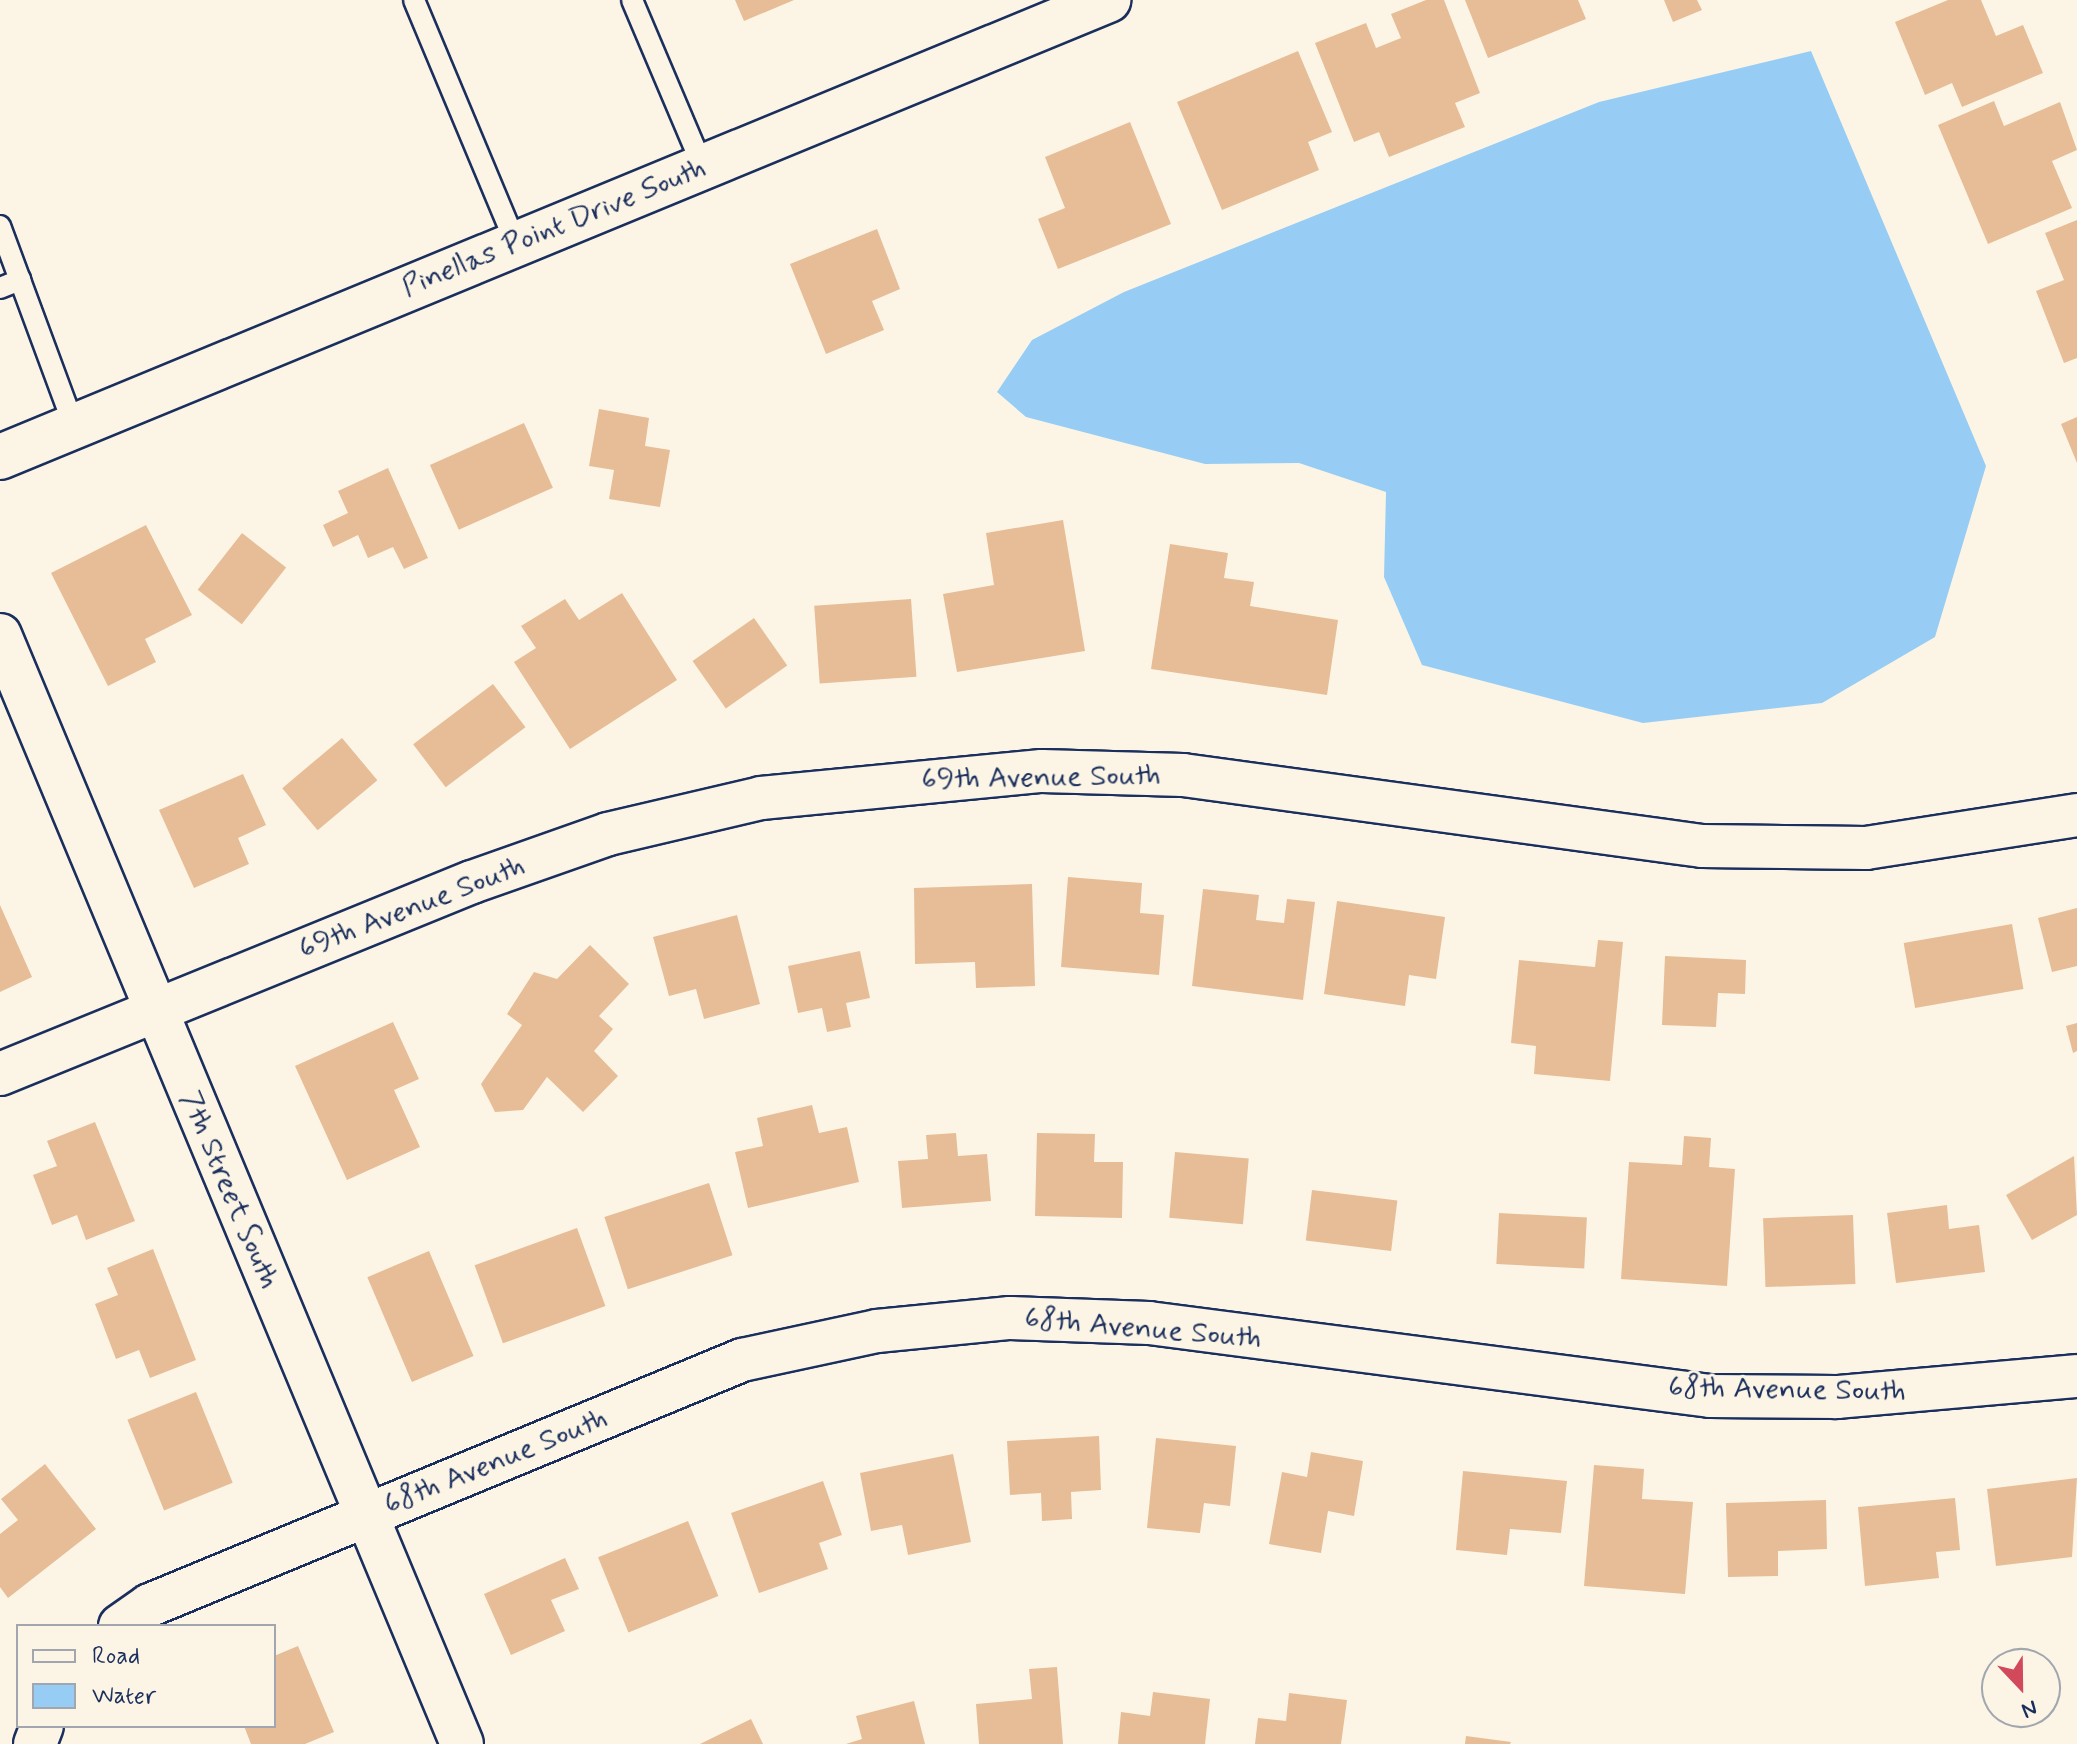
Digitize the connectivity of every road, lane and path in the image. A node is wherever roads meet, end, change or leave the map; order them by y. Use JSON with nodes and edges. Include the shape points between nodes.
{"nodes":[{"id":1,"x":414,"y":0,"type":"edge"},
{"id":2,"x":632,"y":0,"type":"edge"},
{"id":3,"x":1108,"y":0,"type":"edge"},
{"id":4,"x":703,"y":167,"type":"junction"},
{"id":5,"x":0,"y":226,"type":"edge"},
{"id":6,"x":516,"y":244,"type":"junction"},
{"id":7,"x":20,"y":280,"type":"junction"},
{"id":8,"x":0,"y":288,"type":"edge"},
{"id":9,"x":74,"y":426,"type":"junction"},
{"id":10,"x":0,"y":457,"type":"edge"},
{"id":11,"x":0,"y":635,"type":"edge"},
{"id":12,"x":2077,"y":815,"type":"edge"},
{"id":13,"x":153,"y":1012,"type":"junction"},
{"id":14,"x":0,"y":1074,"type":"edge"},
{"id":15,"x":2077,"y":1376,"type":"edge"},
{"id":16,"x":367,"y":1515,"type":"junction"},
{"id":17,"x":123,"y":1624,"type":"edge"},
{"id":18,"x":462,"y":1744,"type":"edge"}],
"edges":[{"from":1,"to":6,"type":"lane"},
{"from":2,"to":4,"type":"lane"},
{"from":3,"to":4,"type":"street","name":"Pinellas Point Drive South"},
{"from":4,"to":6,"type":"street","name":"Pinellas Point Drive South"},
{"from":5,"to":7,"type":"lane"},
{"from":6,"to":9,"type":"street","name":"Pinellas Point Drive South"},
{"from":7,"to":8,"type":"lane"},
{"from":7,"to":9,"type":"lane"},
{"from":9,"to":10,"type":"street","name":"Pinellas Point Drive South"},
{"from":11,"to":13,"type":"street","name":"7th Street South"},
{"from":12,"to":13,"type":"street","name":"69th Avenue South","via":[[1866,848],[1702,846],[1183,775],[1042,771],[903,781],[761,798],[608,834]]},
{"from":13,"to":14,"type":"street","name":"69th Avenue South"},
{"from":13,"to":16,"type":"street","name":"7th Street South"},
{"from":15,"to":16,"type":"street","name":"68th Avenue South","via":[[1837,1397],[1710,1396],[1149,1323],[1010,1318],[877,1331],[742,1360]]},
{"from":16,"to":17,"type":"street","name":"68th Avenue South","via":[[150,1605]]},
{"from":16,"to":18,"type":"street","name":"7th Street South"}]}
